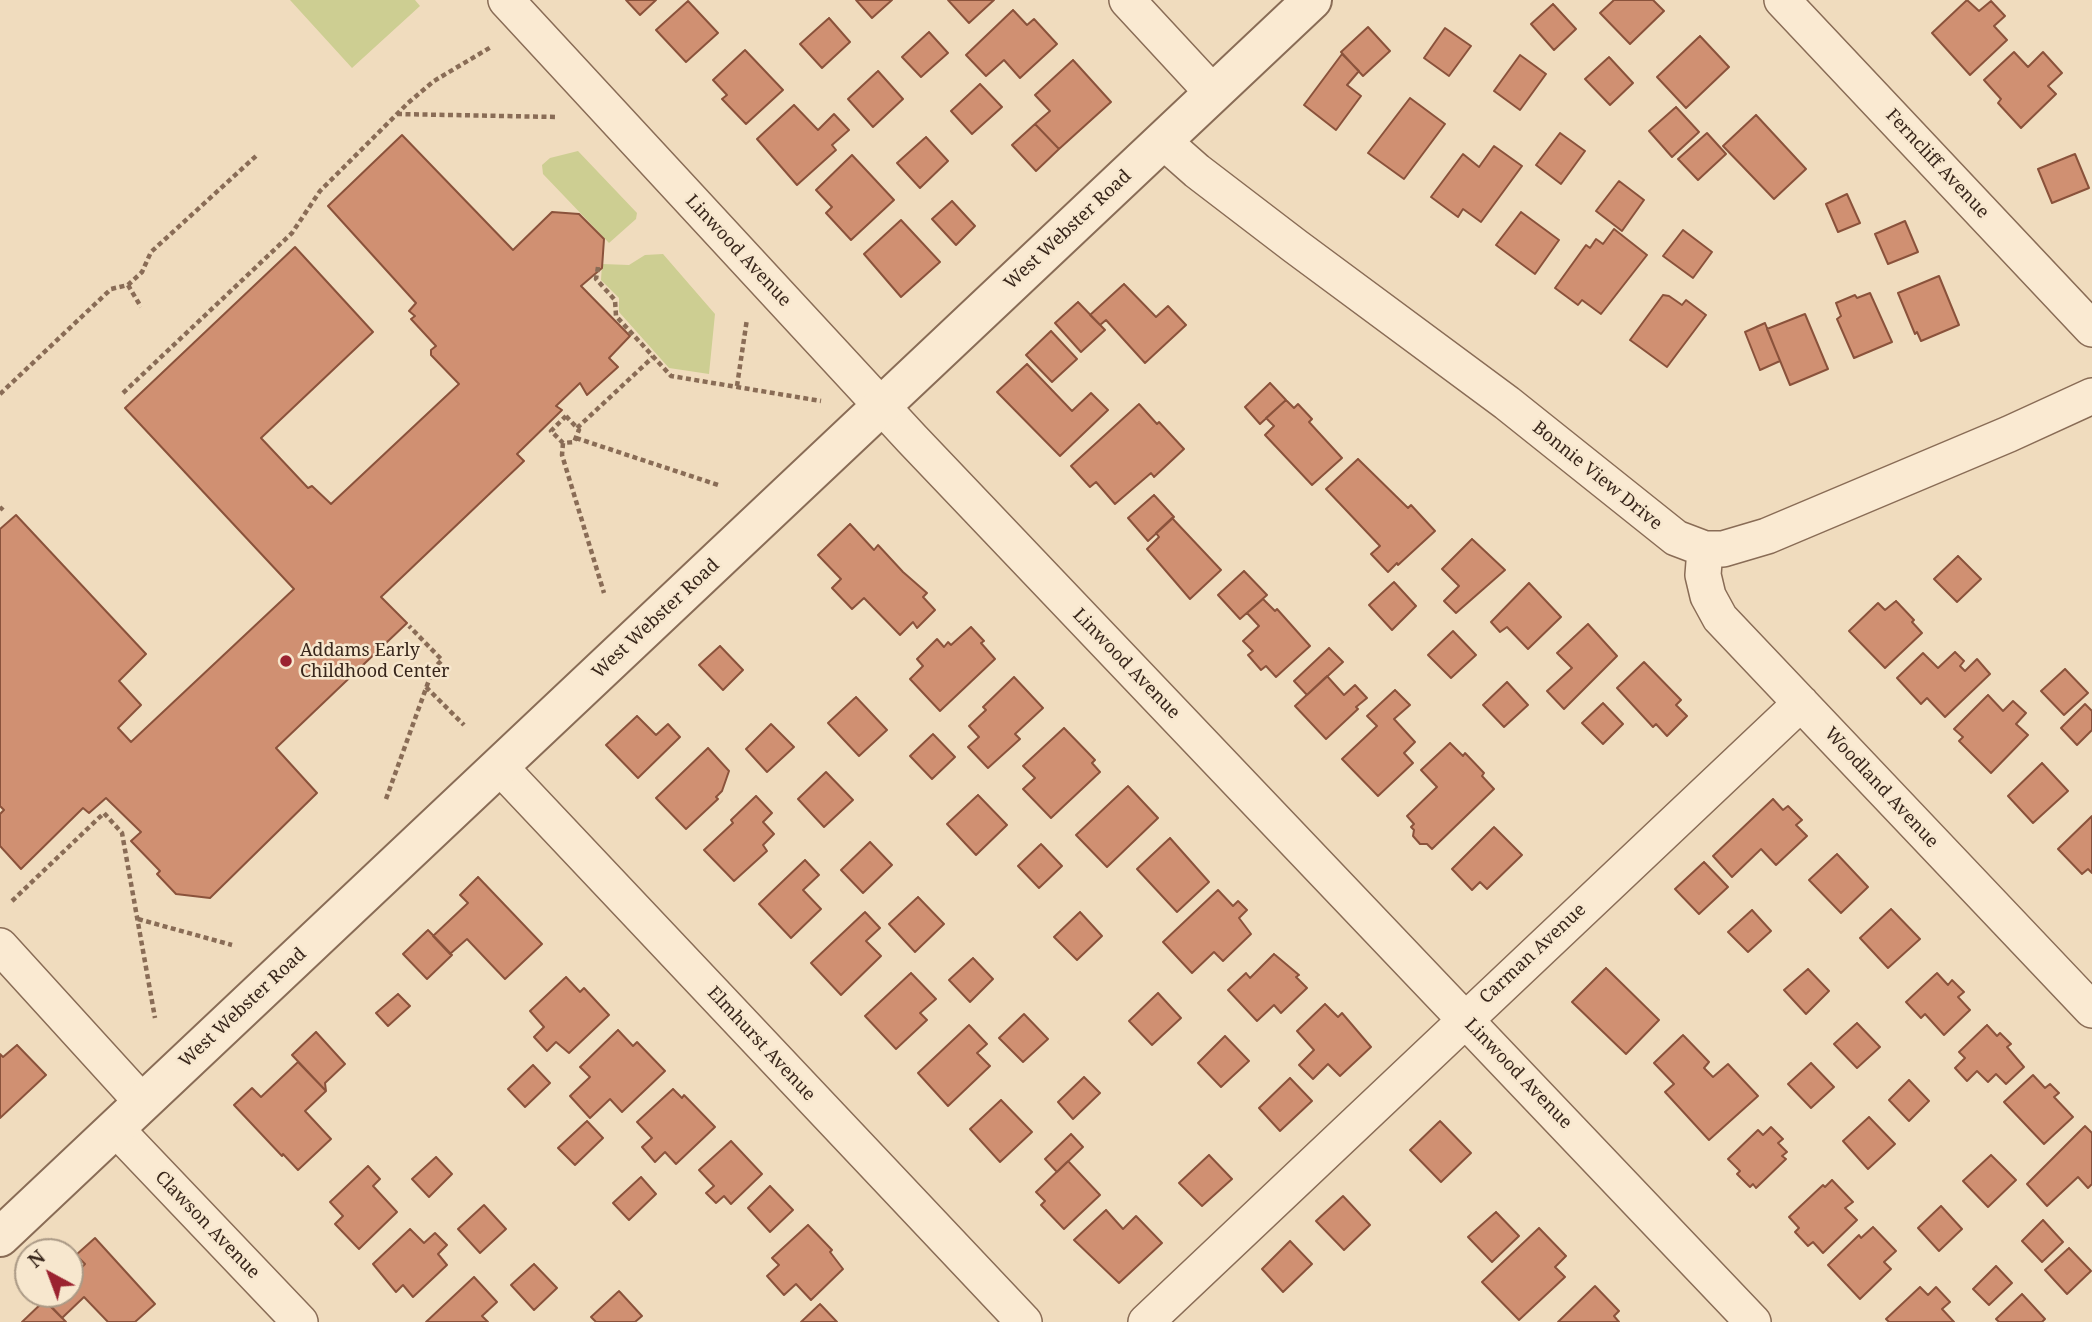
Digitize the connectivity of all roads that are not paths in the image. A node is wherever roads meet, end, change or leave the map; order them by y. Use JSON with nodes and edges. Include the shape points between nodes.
{"nodes":[{"id":1,"x":506,"y":0,"type":"edge"},
{"id":2,"x":1127,"y":0,"type":"edge"},
{"id":3,"x":1311,"y":0,"type":"edge"},
{"id":4,"x":1782,"y":0,"type":"edge"},
{"id":5,"x":1213,"y":93,"type":"junction"},
{"id":6,"x":1163,"y":141,"type":"junction"},
{"id":7,"x":2092,"y":329,"type":"edge"},
{"id":8,"x":2092,"y":396,"type":"edge"},
{"id":9,"x":882,"y":405,"type":"junction"},
{"id":10,"x":1705,"y":549,"type":"junction"},
{"id":11,"x":1801,"y":703,"type":"junction"},
{"id":12,"x":499,"y":766,"type":"junction"},
{"id":13,"x":0,"y":946,"type":"edge"},
{"id":14,"x":2092,"y":1010,"type":"edge"},
{"id":15,"x":1465,"y":1018,"type":"junction"},
{"id":16,"x":144,"y":1102,"type":"junction"},
{"id":17,"x":115,"y":1128,"type":"junction"},
{"id":18,"x":0,"y":1237,"type":"edge"},
{"id":19,"x":300,"y":1322,"type":"edge"},
{"id":20,"x":1024,"y":1322,"type":"edge"},
{"id":21,"x":1146,"y":1322,"type":"edge"},
{"id":22,"x":1753,"y":1322,"type":"edge"}],
"edges":[{"from":1,"to":9,"type":"street","name":"Linwood Avenue"},
{"from":2,"to":5,"type":"street"},
{"from":3,"to":5,"type":"street","name":"West Webster Road"},
{"from":4,"to":7,"type":"street","name":"Ferncliff Avenue"},
{"from":5,"to":6,"type":"street","name":"West Webster Road"},
{"from":6,"to":9,"type":"street","name":"West Webster Road"},
{"from":6,"to":10,"type":"street","name":"Bonnie View Drive","via":[[1676,538]]},
{"from":8,"to":10,"type":"street","via":[[1767,536]]},
{"from":9,"to":12,"type":"street","name":"West Webster Road"},
{"from":9,"to":15,"type":"street","name":"Linwood Avenue"},
{"from":10,"to":11,"type":"street","name":"Woodland Avenue","via":[[1707,596],[1720,618]]},
{"from":11,"to":14,"type":"street","name":"Woodland Avenue"},
{"from":11,"to":15,"type":"street","name":"Carman Avenue"},
{"from":12,"to":16,"type":"street","name":"West Webster Road"},
{"from":12,"to":20,"type":"street","name":"Elmhurst Avenue"},
{"from":13,"to":16,"type":"street"},
{"from":15,"to":21,"type":"street","name":"Carman Avenue"},
{"from":15,"to":22,"type":"street","name":"Linwood Avenue"},
{"from":16,"to":17,"type":"street","name":"West Webster Road"},
{"from":17,"to":18,"type":"street","name":"West Webster Road"},
{"from":17,"to":19,"type":"street","name":"Clawson Avenue"}]}
